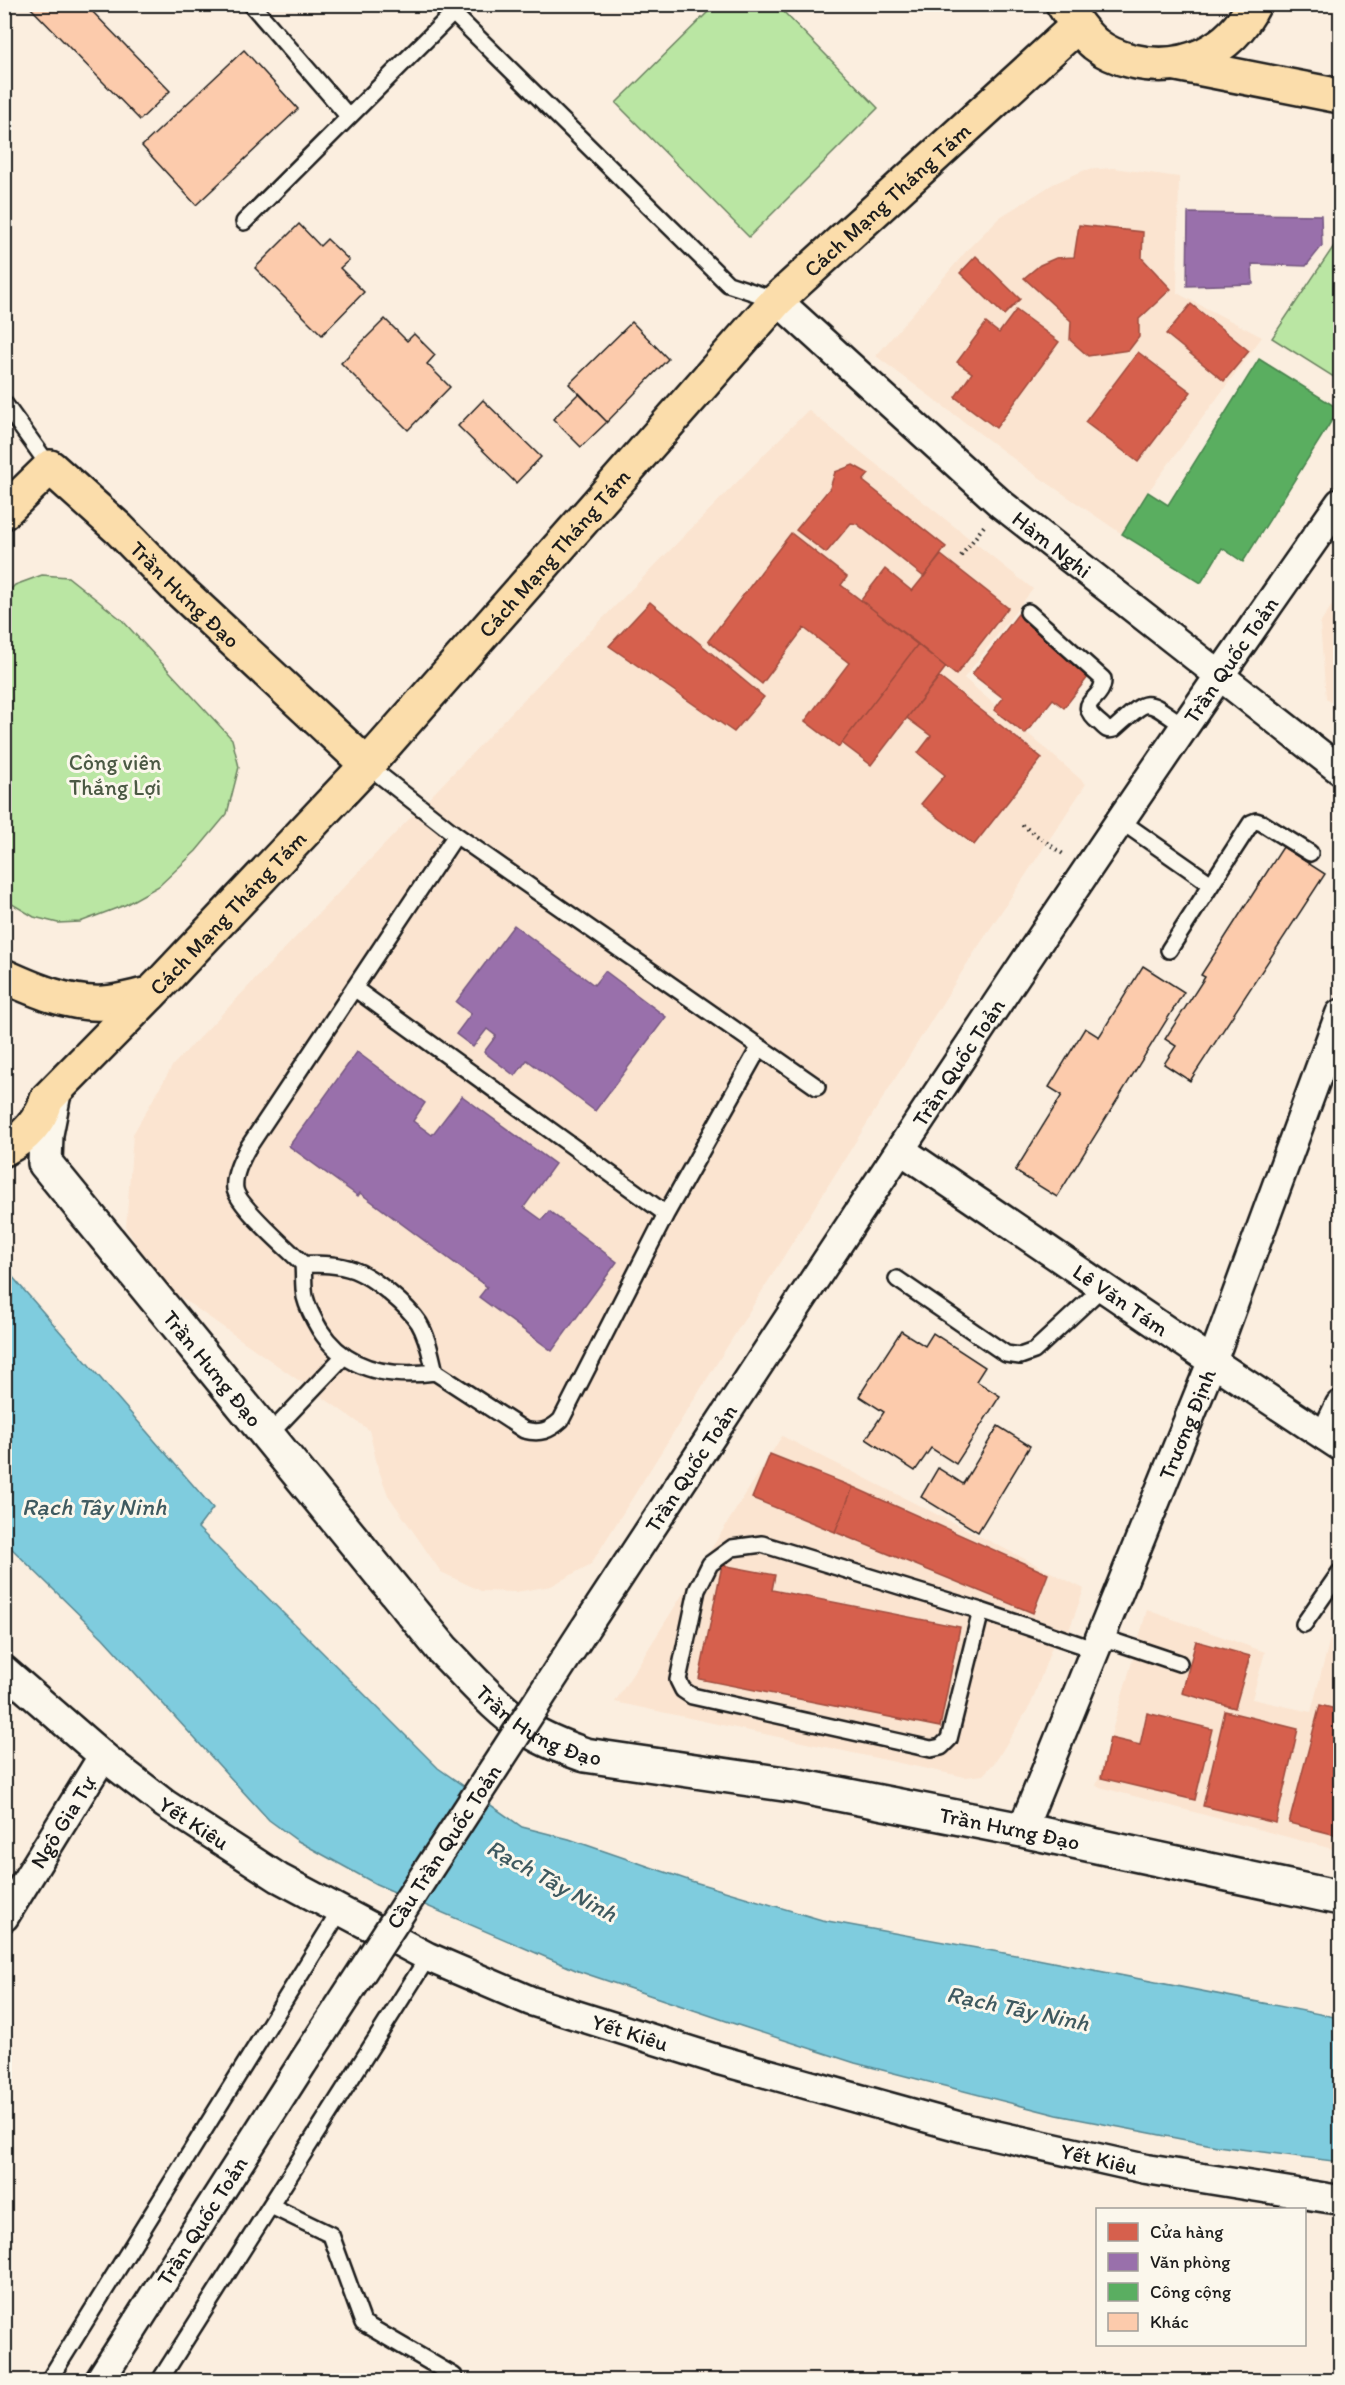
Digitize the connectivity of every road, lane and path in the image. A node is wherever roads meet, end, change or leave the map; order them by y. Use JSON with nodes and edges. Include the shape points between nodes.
{"nodes":[{"id":1,"x":251,"y":4,"type":"edge"},
{"id":2,"x":1254,"y":4,"type":"edge"},
{"id":3,"x":458,"y":9,"type":"edge"},
{"id":4,"x":1070,"y":15,"type":"edge"},
{"id":5,"x":1178,"y":64,"type":"junction"},
{"id":6,"x":1341,"y":96,"type":"edge"},
{"id":7,"x":349,"y":117,"type":"junction"},
{"id":8,"x":244,"y":222,"type":"dead end"},
{"id":9,"x":777,"y":300,"type":"junction"},
{"id":10,"x":4,"y":403,"type":"edge"},
{"id":11,"x":50,"y":467,"type":"junction"},
{"id":12,"x":1341,"y":503,"type":"edge"},
{"id":13,"x":1001,"y":504,"type":"junction"},
{"id":14,"x":4,"y":512,"type":"edge"},
{"id":15,"x":961,"y":556,"type":"dead end"},
{"id":16,"x":1028,"y":612,"type":"dead end"},
{"id":17,"x":1219,"y":674,"type":"junction"},
{"id":18,"x":1184,"y":726,"type":"junction"},
{"id":19,"x":366,"y":765,"type":"junction"},
{"id":20,"x":1341,"y":770,"type":"edge"},
{"id":21,"x":1121,"y":821,"type":"junction"},
{"id":22,"x":1022,"y":825,"type":"dead end"},
{"id":23,"x":456,"y":835,"type":"junction"},
{"id":24,"x":1310,"y":853,"type":"dead end"},
{"id":25,"x":1087,"y":871,"type":"junction"},
{"id":26,"x":1211,"y":884,"type":"junction"},
{"id":27,"x":1169,"y":950,"type":"dead end"},
{"id":28,"x":4,"y":976,"type":"edge"},
{"id":29,"x":354,"y":988,"type":"junction"},
{"id":30,"x":150,"y":994,"type":"junction"},
{"id":31,"x":1341,"y":1014,"type":"edge"},
{"id":32,"x":759,"y":1048,"type":"junction"},
{"id":33,"x":817,"y":1087,"type":"dead end"},
{"id":34,"x":51,"y":1095,"type":"junction"},
{"id":35,"x":4,"y":1148,"type":"edge"},
{"id":36,"x":901,"y":1150,"type":"junction"},
{"id":37,"x":4,"y":1155,"type":"edge"},
{"id":38,"x":45,"y":1163,"type":"junction"},
{"id":39,"x":666,"y":1214,"type":"junction"},
{"id":40,"x":303,"y":1264,"type":"junction"},
{"id":41,"x":897,"y":1279,"type":"dead end"},
{"id":42,"x":1104,"y":1286,"type":"junction"},
{"id":43,"x":343,"y":1357,"type":"junction"},
{"id":44,"x":1212,"y":1362,"type":"junction"},
{"id":45,"x":435,"y":1372,"type":"junction"},
{"id":46,"x":1341,"y":1405,"type":"edge"},
{"id":47,"x":267,"y":1437,"type":"junction"},
{"id":48,"x":1333,"y":1441,"type":"edge"},
{"id":49,"x":1341,"y":1572,"type":"edge"},
{"id":50,"x":981,"y":1611,"type":"junction"},
{"id":51,"x":1304,"y":1624,"type":"dead end"},
{"id":52,"x":584,"y":1630,"type":"joint"},
{"id":53,"x":1098,"y":1644,"type":"junction"},
{"id":54,"x":1179,"y":1663,"type":"dead end"},
{"id":55,"x":4,"y":1670,"type":"edge"},
{"id":56,"x":103,"y":1756,"type":"junction"},
{"id":57,"x":1022,"y":1830,"type":"junction"},
{"id":58,"x":1341,"y":1898,"type":"edge"},
{"id":59,"x":340,"y":1911,"type":"junction"},
{"id":60,"x":4,"y":1917,"type":"edge"},
{"id":61,"x":428,"y":1957,"type":"junction"},
{"id":62,"x":304,"y":2061,"type":"joint"},
{"id":63,"x":1341,"y":2200,"type":"edge"},
{"id":64,"x":271,"y":2206,"type":"junction"},
{"id":65,"x":454,"y":2376,"type":"dead end"},
{"id":66,"x":49,"y":2380,"type":"edge"},
{"id":67,"x":100,"y":2380,"type":"edge"},
{"id":68,"x":160,"y":2380,"type":"edge"}],
"edges":[{"from":1,"to":7,"type":"lane"},
{"from":2,"to":5,"type":"main road","via":[[1227,40],[1202,56]]},
{"from":3,"to":7,"type":"lane"},
{"from":3,"to":9,"type":"lane","via":[[728,284]]},
{"from":4,"to":5,"type":"main road","via":[[1095,44],[1120,58],[1147,64]]},
{"from":4,"to":9,"type":"main road","name":"Cách Mạng Tháng Tám"},
{"from":5,"to":6,"type":"main road"},
{"from":7,"to":8,"type":"lane"},
{"from":9,"to":13,"type":"street","name":"Hàm Nghi"},
{"from":9,"to":19,"type":"main road","name":"Cách Mạng Tháng Tám"},
{"from":10,"to":11,"type":"lane"},
{"from":11,"to":14,"type":"main road"},
{"from":11,"to":19,"type":"main road","name":"Trần Hưng Đạo"},
{"from":12,"to":17,"type":"street","name":"Trần Quốc Toản"},
{"from":13,"to":15,"type":"path"},
{"from":13,"to":17,"type":"street","name":"Hàm Nghi"},
{"from":16,"to":18,"type":"lane","via":[[1103,680],[1088,710],[1106,729],[1114,729],[1147,703]]},
{"from":17,"to":18,"type":"street","name":"Trần Quốc Toản"},
{"from":17,"to":20,"type":"street","name":"Hàm Nghi"},
{"from":18,"to":21,"type":"street","name":"Trần Quốc Toản"},
{"from":19,"to":23,"type":"lane"},
{"from":19,"to":30,"type":"main road","name":"Cách Mạng Tháng Tám"},
{"from":21,"to":25,"type":"street","name":"Trần Quốc Toản"},
{"from":21,"to":26,"type":"lane"},
{"from":22,"to":25,"type":"path"},
{"from":23,"to":29,"type":"lane"},
{"from":23,"to":32,"type":"lane"},
{"from":24,"to":26,"type":"lane","via":[[1256,821]]},
{"from":25,"to":36,"type":"street","name":"Trần Quốc Toản"},
{"from":26,"to":27,"type":"lane"},
{"from":28,"to":30,"type":"main road","via":[[33,989],[103,1003]]},
{"from":29,"to":39,"type":"lane"},
{"from":29,"to":40,"type":"lane","via":[[247,1149],[237,1175],[235,1189],[242,1203]]},
{"from":30,"to":34,"type":"main road","name":"Cách Mạng Tháng Tám"},
{"from":31,"to":44,"type":"street","name":"Trương Định"},
{"from":32,"to":33,"type":"lane"},
{"from":32,"to":39,"type":"lane"},
{"from":34,"to":35,"type":"main road","name":"Cách Mạng Tháng Tám","via":[[31,1104],[7,1131]]},
{"from":34,"to":38,"type":"street"},
{"from":36,"to":42,"type":"street","name":"Lê Văn Tám"},
{"from":36,"to":52,"type":"street","name":"Trần Quốc Toản"},
{"from":37,"to":38,"type":"street"},
{"from":38,"to":47,"type":"street","name":"Trần Hưng Đạo"},
{"from":39,"to":45,"type":"lane","via":[[561,1420],[552,1428],[535,1433],[524,1430]]},
{"from":40,"to":43,"type":"lane","via":[[305,1298],[313,1319]]},
{"from":40,"to":45,"type":"lane","via":[[330,1264],[355,1270],[399,1301],[419,1323]]},
{"from":41,"to":42,"type":"lane","via":[[1006,1354],[1020,1356],[1034,1351]]},
{"from":42,"to":44,"type":"street","name":"Lê Văn Tám"},
{"from":43,"to":45,"type":"lane","via":[[373,1370]]},
{"from":43,"to":47,"type":"lane"},
{"from":44,"to":48,"type":"street","name":"Lê Văn Tám"},
{"from":44,"to":53,"type":"street","name":"Trương Định"},
{"from":46,"to":48,"type":"street"},
{"from":47,"to":57,"type":"street","name":"Trần Hưng Đạo","via":[[442,1650],[528,1730],[585,1755],[798,1786]]},
{"from":49,"to":51,"type":"lane"},
{"from":50,"to":50,"type":"lane","via":[[949,1739],[941,1747],[931,1749],[692,1696],[678,1680],[702,1577],[710,1564],[732,1548],[762,1544]]},
{"from":50,"to":53,"type":"lane"},
{"from":52,"to":62,"type":"street","name":"Cầu Trần Quốc Toản","bridge":true},
{"from":53,"to":54,"type":"lane"},
{"from":53,"to":57,"type":"street","name":"Trương Định"},
{"from":55,"to":56,"type":"street","name":"Yết Kiêu"},
{"from":56,"to":59,"type":"street","name":"Yết Kiêu","via":[[165,1804],[279,1878]]},
{"from":56,"to":60,"type":"street","name":"Ngô Gia Tự"},
{"from":57,"to":58,"type":"street","name":"Trần Hưng Đạo"},
{"from":59,"to":61,"type":"street","name":"Yết Kiêu"},
{"from":59,"to":66,"type":"lane"},
{"from":61,"to":63,"type":"street","name":"Yết Kiêu","via":[[531,2001],[719,2060],[968,2130],[1146,2169]]},
{"from":61,"to":64,"type":"lane"},
{"from":62,"to":67,"type":"street","name":"Trần Quốc Toản"},
{"from":64,"to":65,"type":"lane","via":[[331,2235],[363,2322]]},
{"from":64,"to":68,"type":"lane"}]}
